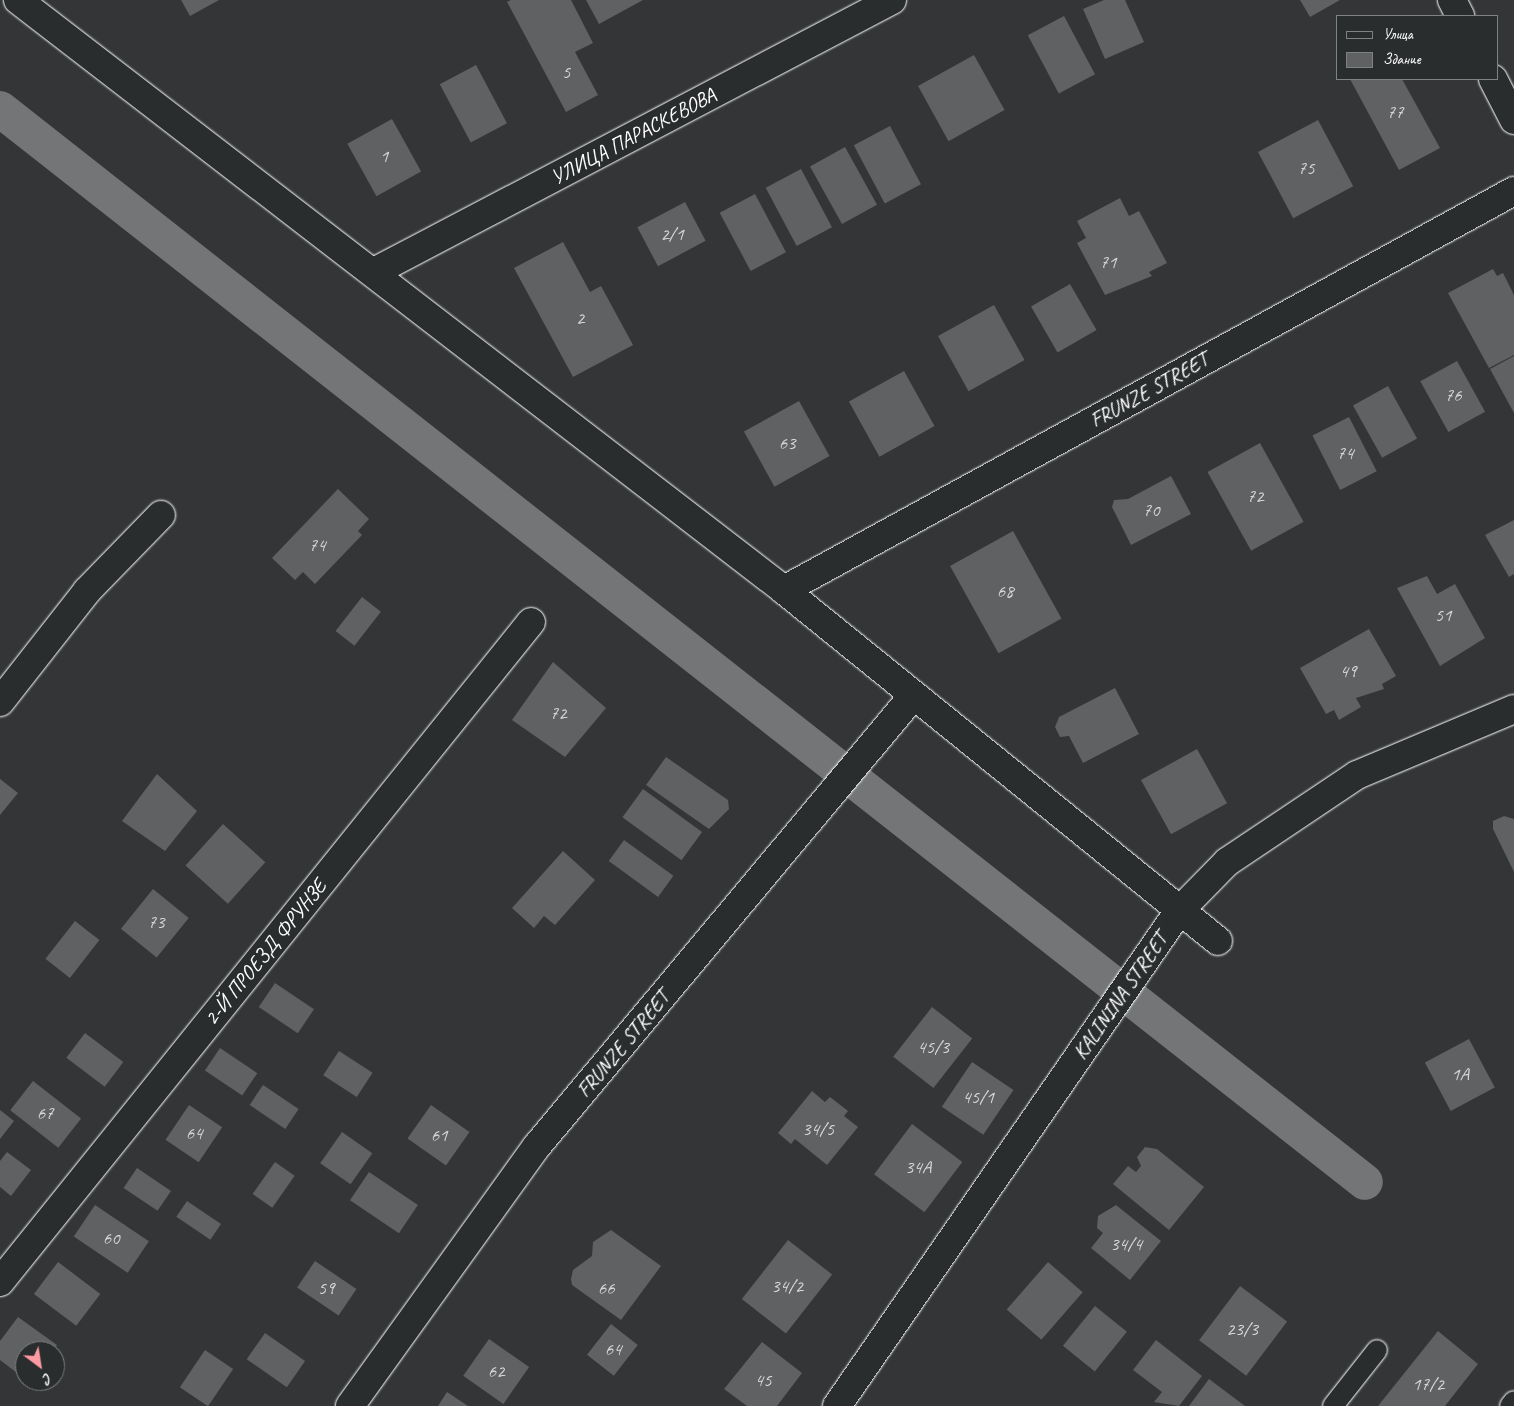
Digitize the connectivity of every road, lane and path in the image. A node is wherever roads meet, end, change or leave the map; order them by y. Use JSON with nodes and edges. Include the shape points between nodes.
{"nodes":[{"id":1,"x":5,"y":0,"type":"edge"},
{"id":2,"x":18,"y":0,"type":"edge"},
{"id":3,"x":892,"y":0,"type":"edge"},
{"id":4,"x":1452,"y":0,"type":"edge"},
{"id":5,"x":0,"y":8,"type":"edge"},
{"id":6,"x":1460,"y":15,"type":"edge"},
{"id":7,"x":1494,"y":80,"type":"edge"},
{"id":8,"x":1514,"y":120,"type":"edge"},
{"id":9,"x":1514,"y":191,"type":"edge"},
{"id":10,"x":374,"y":272,"type":"junction"},
{"id":11,"x":161,"y":515,"type":"dead end"},
{"id":12,"x":784,"y":590,"type":"junction"},
{"id":13,"x":531,"y":622,"type":"dead end"},
{"id":14,"x":913,"y":696,"type":"junction"},
{"id":15,"x":0,"y":702,"type":"edge"},
{"id":16,"x":1514,"y":709,"type":"edge"},
{"id":17,"x":1179,"y":910,"type":"junction"},
{"id":18,"x":1218,"y":942,"type":"dead end"},
{"id":19,"x":0,"y":1282,"type":"edge"},
{"id":20,"x":1377,"y":1350,"type":"dead end"},
{"id":21,"x":1514,"y":1401,"type":"edge"},
{"id":22,"x":350,"y":1406,"type":"edge"},
{"id":23,"x":837,"y":1406,"type":"edge"},
{"id":24,"x":1334,"y":1406,"type":"edge"},
{"id":25,"x":1510,"y":1406,"type":"edge"}],
"edges":[{"from":1,"to":5,"type":"street"},
{"from":2,"to":10,"type":"street"},
{"from":3,"to":10,"type":"street","name":"УЛИЦА ПАРАСКЕВОВА"},
{"from":4,"to":6,"type":"street"},
{"from":7,"to":8,"type":"street"},
{"from":9,"to":12,"type":"street","name":"FRUNZE STREET"},
{"from":10,"to":12,"type":"street"},
{"from":11,"to":15,"type":"street","via":[[87,591]]},
{"from":12,"to":14,"type":"street"},
{"from":13,"to":19,"type":"street","name":"2-Й ПРОЕЗД ФРУНЗЕ"},
{"from":14,"to":17,"type":"street"},
{"from":14,"to":22,"type":"street","name":"FRUNZE STREET","via":[[537,1146]]},
{"from":16,"to":17,"type":"street","name":"KALININA STREET","via":[[1357,775],[1227,862]]},
{"from":17,"to":18,"type":"street"},
{"from":17,"to":23,"type":"street","name":"KALININA STREET"},
{"from":20,"to":24,"type":"lane"},
{"from":21,"to":25,"type":"lane"}]}
